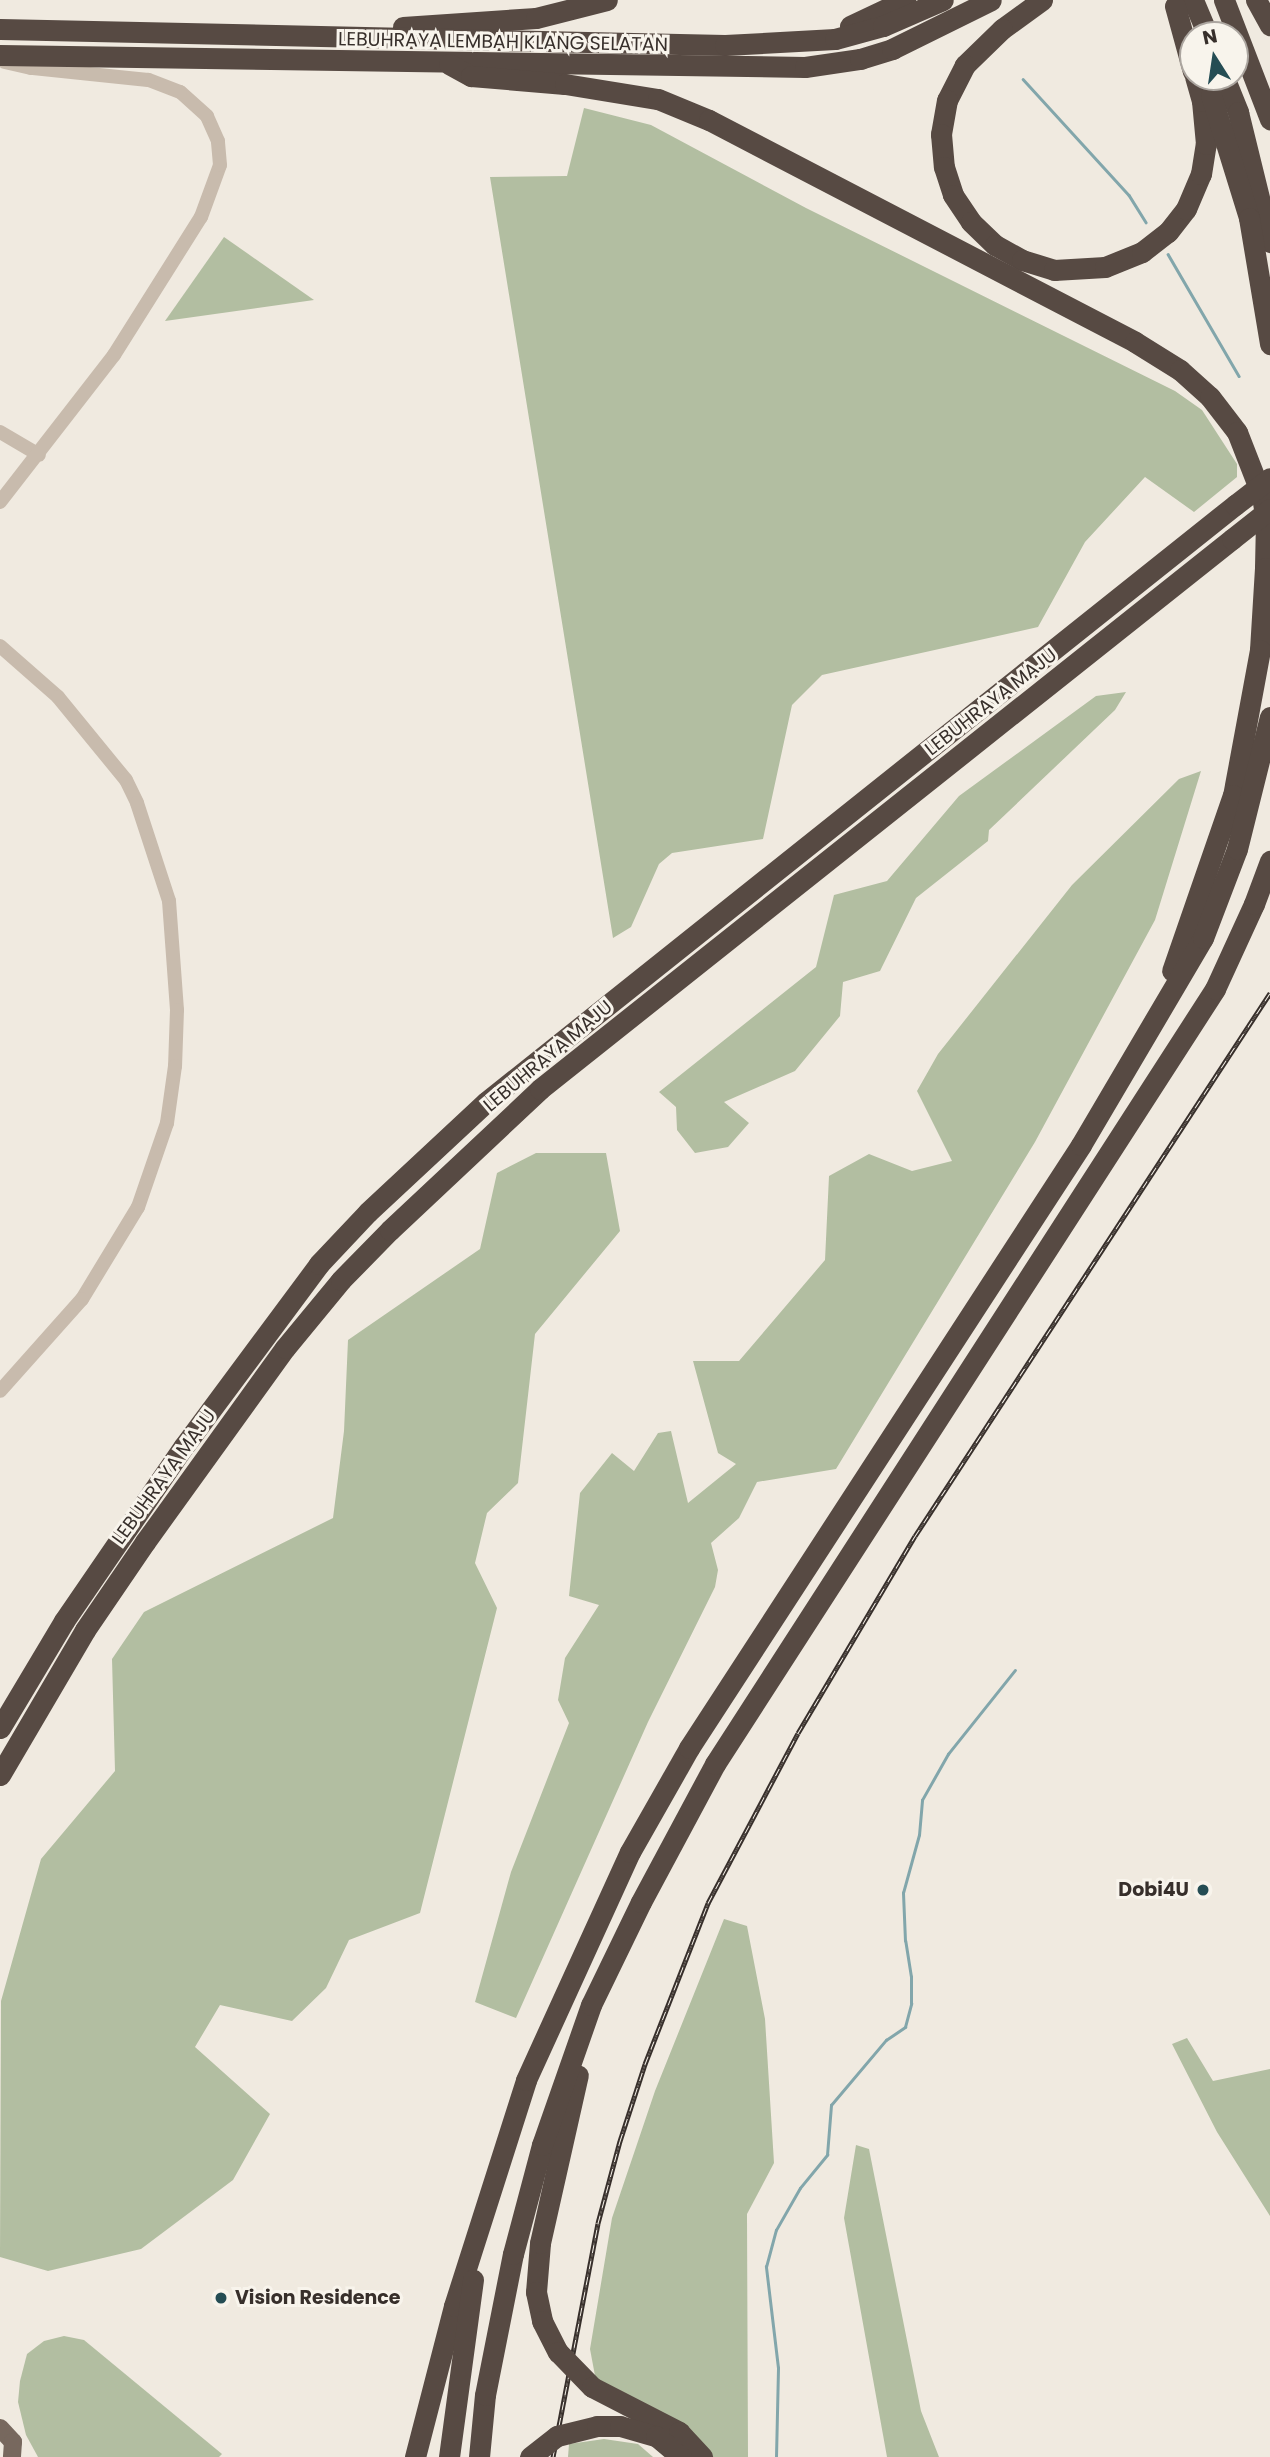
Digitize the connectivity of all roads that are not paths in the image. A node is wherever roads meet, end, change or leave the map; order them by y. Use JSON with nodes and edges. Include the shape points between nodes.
{"nodes":[{"id":1,"x":607,"y":0,"type":"edge"},
{"id":2,"x":905,"y":0,"type":"edge"},
{"id":3,"x":943,"y":0,"type":"edge"},
{"id":4,"x":991,"y":0,"type":"edge"},
{"id":5,"x":1020,"y":0,"type":"edge"},
{"id":6,"x":1042,"y":0,"type":"edge"},
{"id":7,"x":1224,"y":0,"type":"edge"},
{"id":8,"x":1256,"y":0,"type":"edge"},
{"id":9,"x":1180,"y":2,"type":"edge"},
{"id":10,"x":1184,"y":21,"type":"edge"},
{"id":11,"x":1185,"y":21,"type":"edge"},
{"id":12,"x":1196,"y":21,"type":"edge"},
{"id":13,"x":1270,"y":25,"type":"edge"},
{"id":14,"x":0,"y":27,"type":"edge"},
{"id":15,"x":360,"y":38,"type":"junction"},
{"id":16,"x":835,"y":39,"type":"junction"},
{"id":17,"x":892,"y":49,"type":"junction"},
{"id":18,"x":0,"y":55,"type":"edge"},
{"id":19,"x":0,"y":60,"type":"edge"},
{"id":20,"x":449,"y":64,"type":"junction"},
{"id":21,"x":1198,"y":91,"type":"edge"},
{"id":22,"x":1210,"y":91,"type":"edge"},
{"id":23,"x":1229,"y":91,"type":"edge"},
{"id":24,"x":1270,"y":119,"type":"edge"},
{"id":25,"x":1270,"y":242,"type":"edge"},
{"id":26,"x":1270,"y":344,"type":"edge"},
{"id":27,"x":0,"y":432,"type":"edge"},
{"id":28,"x":39,"y":455,"type":"junction"},
{"id":29,"x":1270,"y":478,"type":"edge"},
{"id":30,"x":0,"y":502,"type":"edge"},
{"id":31,"x":1270,"y":509,"type":"edge"},
{"id":32,"x":1270,"y":598,"type":"edge"},
{"id":33,"x":0,"y":646,"type":"edge"},
{"id":34,"x":1260,"y":650,"type":"junction"},
{"id":35,"x":1270,"y":717,"type":"edge"},
{"id":36,"x":1270,"y":861,"type":"edge"},
{"id":37,"x":1146,"y":1038,"type":"junction"},
{"id":38,"x":0,"y":1391,"type":"edge"},
{"id":39,"x":0,"y":1728,"type":"edge"},
{"id":40,"x":0,"y":1775,"type":"edge"},
{"id":41,"x":640,"y":1902,"type":"junction"},
{"id":42,"x":484,"y":2205,"type":"junction"},
{"id":43,"x":0,"y":2428,"type":"edge"},
{"id":44,"x":12,"y":2457,"type":"edge"},
{"id":45,"x":415,"y":2457,"type":"edge"},
{"id":46,"x":449,"y":2457,"type":"edge"},
{"id":47,"x":479,"y":2457,"type":"edge"},
{"id":48,"x":530,"y":2457,"type":"edge"},
{"id":49,"x":681,"y":2457,"type":"edge"},
{"id":50,"x":702,"y":2457,"type":"edge"}],
"edges":[{"from":1,"to":15,"type":"highway","via":[[536,18],[401,27]]},
{"from":2,"to":16,"type":"highway","via":[[856,21]]},
{"from":3,"to":16,"type":"highway","name":"LEBUHRAYA LEMBAH KLANG SELATAN","via":[[883,26]]},
{"from":4,"to":17,"type":"highway","name":"LEBUHRAYA LEMBAH KLANG SELATAN"},
{"from":5,"to":17,"type":"highway","via":[[932,44]]},
{"from":6,"to":21,"type":"highway","via":[[1002,29],[965,65],[947,100],[941,134],[953,195],[971,222],[995,245],[1021,260],[1054,270],[1105,267],[1142,252],[1168,232],[1186,209],[1203,164],[1206,123]]},
{"from":7,"to":24,"type":"highway"},
{"from":8,"to":13,"type":"highway"},
{"from":9,"to":10,"type":"highway"},
{"from":9,"to":11,"type":"highway"},
{"from":9,"to":12,"type":"highway"},
{"from":14,"to":15,"type":"highway","name":"LEBUHRAYA LEMBAH KLANG SELATAN"},
{"from":15,"to":16,"type":"highway","name":"LEBUHRAYA LEMBAH KLANG SELATAN","via":[[725,45]]},
{"from":17,"to":20,"type":"highway","name":"LEBUHRAYA LEMBAH KLANG SELATAN","via":[[805,67]]},
{"from":18,"to":20,"type":"highway","name":"LEBUHRAYA LEMBAH KLANG SELATAN"},
{"from":19,"to":28,"type":"street","via":[[32,68],[148,80],[180,92],[206,116],[218,141],[220,165],[201,217],[114,355]]},
{"from":20,"to":34,"type":"highway","via":[[471,76],[659,99],[709,120],[1180,369],[1237,432],[1262,496],[1267,545]]},
{"from":22,"to":26,"type":"highway","via":[[1248,218]]},
{"from":23,"to":25,"type":"highway"},
{"from":27,"to":28,"type":"street"},
{"from":28,"to":30,"type":"street"},
{"from":29,"to":39,"type":"highway","name":"LEBUHRAYA MAJU","bridge":true,"via":[[486,1102],[406,1174],[319,1264],[266,1333],[120,1536]]},
{"from":31,"to":40,"type":"highway","name":"LEBUHRAYA MAJU","bridge":true,"via":[[540,1089],[390,1230],[285,1348],[145,1542],[85,1630]]},
{"from":32,"to":34,"type":"highway"},
{"from":33,"to":38,"type":"street","via":[[58,697],[126,780],[169,901],[177,1010],[167,1123],[138,1207],[82,1300]]},
{"from":34,"to":37,"type":"highway","via":[[1233,795],[1190,927]]},
{"from":35,"to":37,"type":"highway","via":[[1237,849],[1203,938]]},
{"from":36,"to":41,"type":"highway","via":[[1215,989],[715,1764]]},
{"from":37,"to":42,"type":"highway","via":[[659,1800],[561,1998],[526,2080]]},
{"from":41,"to":47,"type":"highway","via":[[591,2005],[542,2145],[513,2254],[485,2395]]},
{"from":41,"to":50,"type":"highway","bridge":true,"via":[[578,2075],[540,2243],[536,2292],[542,2321],[558,2351],[592,2387],[679,2432]]},
{"from":42,"to":45,"type":"highway"},
{"from":42,"to":46,"type":"highway"},
{"from":43,"to":44,"type":"main road","via":[[13,2442]]},
{"from":48,"to":49,"type":"highway","bridge":true,"via":[[557,2436],[597,2426],[620,2426],[656,2436]]}]}
